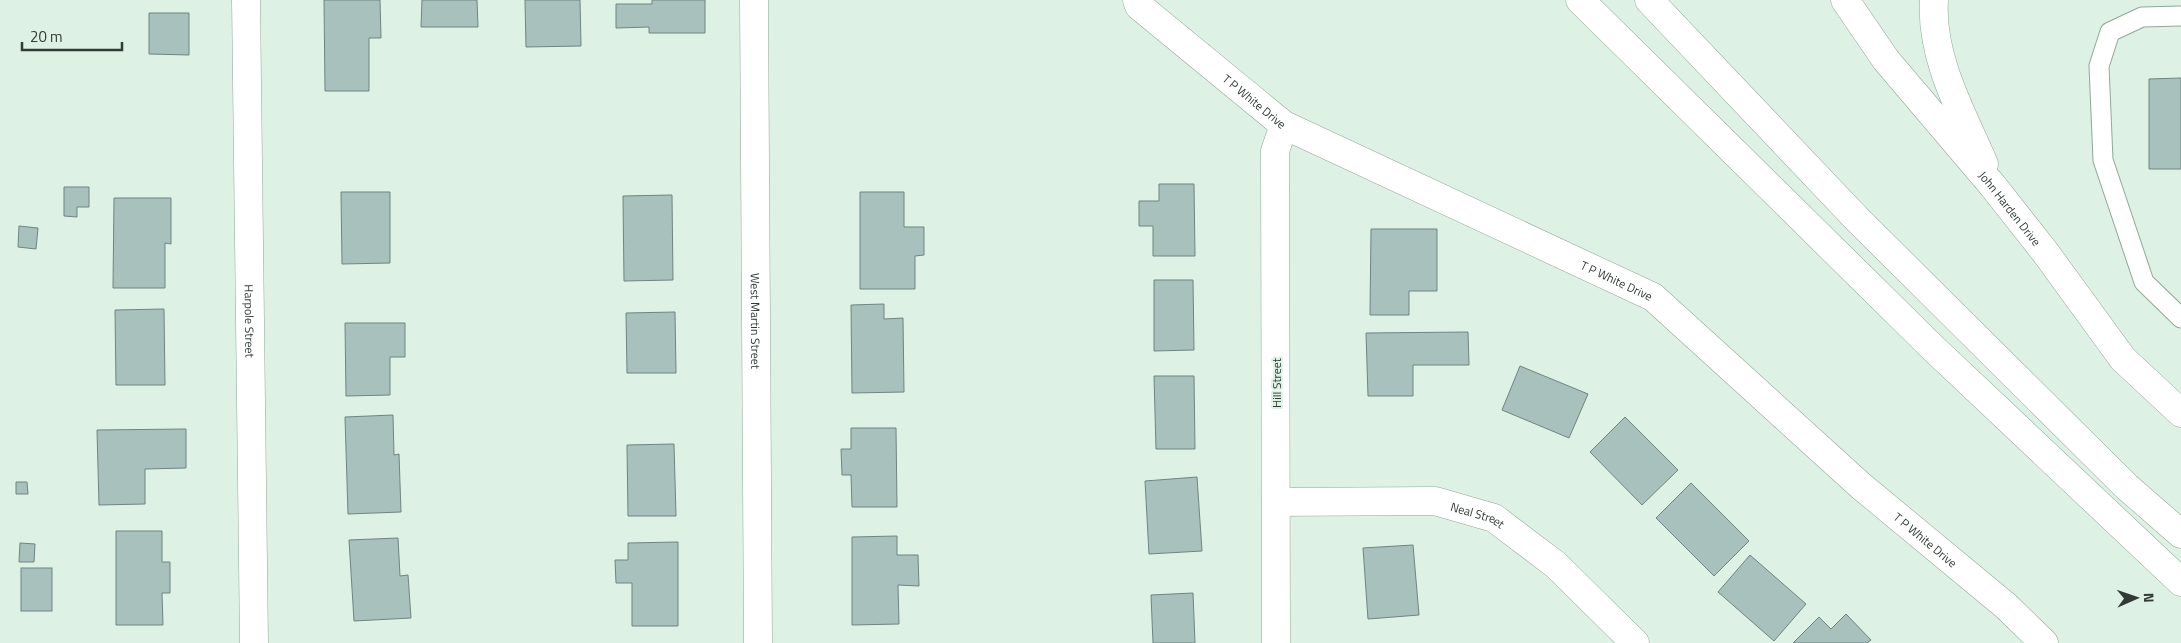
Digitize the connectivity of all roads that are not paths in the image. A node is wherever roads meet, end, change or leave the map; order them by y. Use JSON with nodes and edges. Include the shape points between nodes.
{"nodes":[{"id":1,"x":246,"y":0,"type":"edge"},
{"id":2,"x":754,"y":0,"type":"edge"},
{"id":3,"x":1580,"y":0,"type":"edge"},
{"id":4,"x":1649,"y":0,"type":"edge"},
{"id":5,"x":1845,"y":0,"type":"edge"},
{"id":6,"x":1934,"y":0,"type":"edge"},
{"id":7,"x":1134,"y":2,"type":"edge"},
{"id":8,"x":2181,"y":16,"type":"edge"},
{"id":9,"x":1284,"y":125,"type":"junction"},
{"id":10,"x":1993,"y":186,"type":"junction"},
{"id":11,"x":2181,"y":318,"type":"edge"},
{"id":12,"x":2181,"y":412,"type":"edge"},
{"id":13,"x":1276,"y":502,"type":"junction"},
{"id":14,"x":2181,"y":534,"type":"edge"},
{"id":15,"x":2181,"y":582,"type":"edge"},
{"id":16,"x":254,"y":643,"type":"edge"},
{"id":17,"x":758,"y":643,"type":"edge"},
{"id":18,"x":1276,"y":643,"type":"edge"},
{"id":19,"x":1634,"y":643,"type":"edge"},
{"id":20,"x":2044,"y":643,"type":"edge"}],
"edges":[{"from":1,"to":16,"type":"main road","name":"Harpole Street"},
{"from":2,"to":17,"type":"main road","name":"West Martin Street"},
{"from":3,"to":15,"type":"main road","via":[[1933,348]]},
{"from":4,"to":14,"type":"main road","via":[[1857,219],[2127,487]]},
{"from":5,"to":10,"type":"main road","name":"John Harden Drive","via":[[1886,60]]},
{"from":6,"to":10,"type":"main road","via":[[1933,16],[1942,66]]},
{"from":7,"to":9,"type":"main road","name":"T P White Drive"},
{"from":8,"to":11,"type":"lane","via":[[2142,16],[2110,32],[2099,66],[2103,160],[2144,282]]},
{"from":9,"to":13,"type":"main road","name":"Hill Street","via":[[1276,151]]},
{"from":9,"to":20,"type":"main road","name":"T P White Drive","via":[[1653,297],[1861,486],[2006,606]]},
{"from":10,"to":12,"type":"main road","name":"John Harden Drive","via":[[2123,359]]},
{"from":13,"to":18,"type":"main road","name":"Hill Street"},
{"from":13,"to":19,"type":"main road","name":"Neal Street","via":[[1435,501],[1494,518],[1556,565]]}]}
